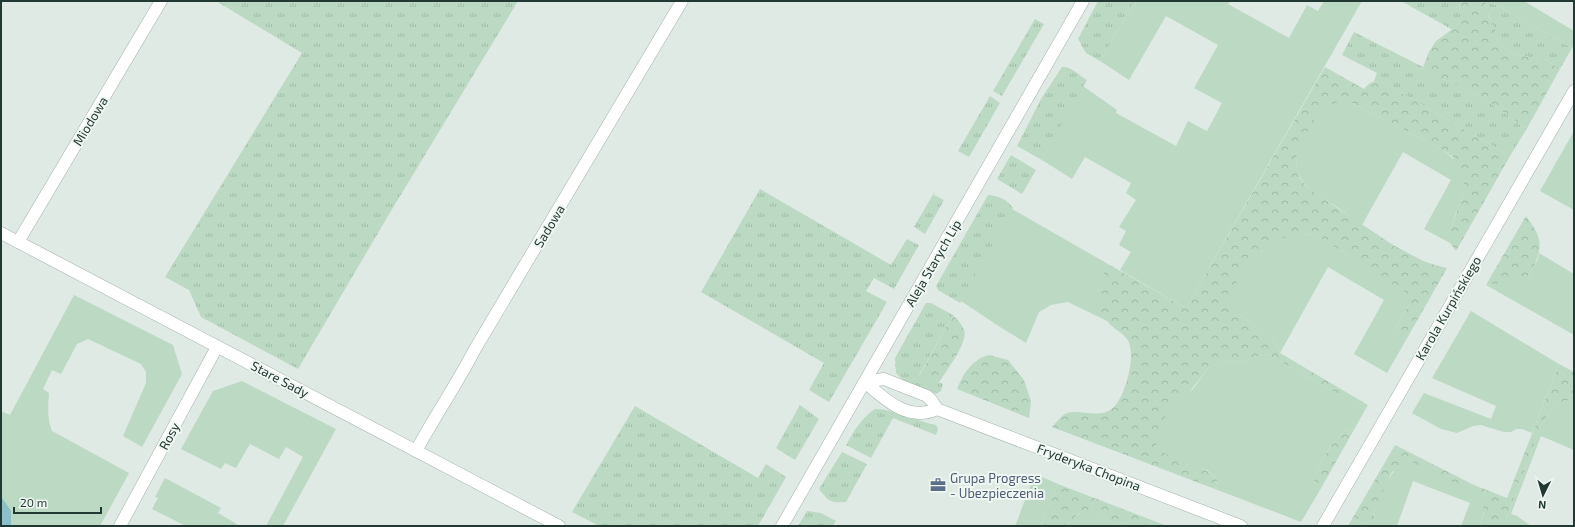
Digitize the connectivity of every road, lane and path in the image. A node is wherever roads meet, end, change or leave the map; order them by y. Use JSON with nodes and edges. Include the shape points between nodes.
{"nodes":[{"id":1,"x":161,"y":1,"type":"edge"},
{"id":2,"x":682,"y":1,"type":"edge"},
{"id":3,"x":1083,"y":1,"type":"edge"},
{"id":4,"x":1574,"y":91,"type":"edge"},
{"id":5,"x":1,"y":233,"type":"edge"},
{"id":6,"x":18,"y":242,"type":"junction"},
{"id":7,"x":217,"y":347,"type":"junction"},
{"id":8,"x":865,"y":382,"type":"junction"},
{"id":9,"x":937,"y":409,"type":"junction"},
{"id":10,"x":416,"y":451,"type":"junction"},
{"id":11,"x":120,"y":526,"type":"edge"},
{"id":12,"x":559,"y":526,"type":"edge"},
{"id":13,"x":782,"y":526,"type":"edge"},
{"id":14,"x":1241,"y":526,"type":"edge"},
{"id":15,"x":1323,"y":526,"type":"edge"}],
"edges":[{"from":1,"to":6,"type":"street","name":"Miodowa"},
{"from":2,"to":10,"type":"street","name":"Sadowa"},
{"from":3,"to":8,"type":"street","name":"Aleja Starych Lip"},
{"from":4,"to":15,"type":"street","name":"Karola Kurpińskiego"},
{"from":5,"to":6,"type":"street","name":"Stare Sady"},
{"from":6,"to":7,"type":"street","name":"Stare Sady"},
{"from":7,"to":10,"type":"street","name":"Stare Sady"},
{"from":7,"to":11,"type":"street","name":"Rosy"},
{"from":8,"to":9,"type":"street","name":"Fryderyka Chopina","via":[[884,379],[927,396]]},
{"from":8,"to":9,"type":"street","via":[[888,403],[911,412],[921,414]]},
{"from":8,"to":13,"type":"street","name":"Aleja Starych Lip"},
{"from":9,"to":14,"type":"street","name":"Fryderyka Chopina"},
{"from":10,"to":12,"type":"street","name":"Stare Sady"}]}
